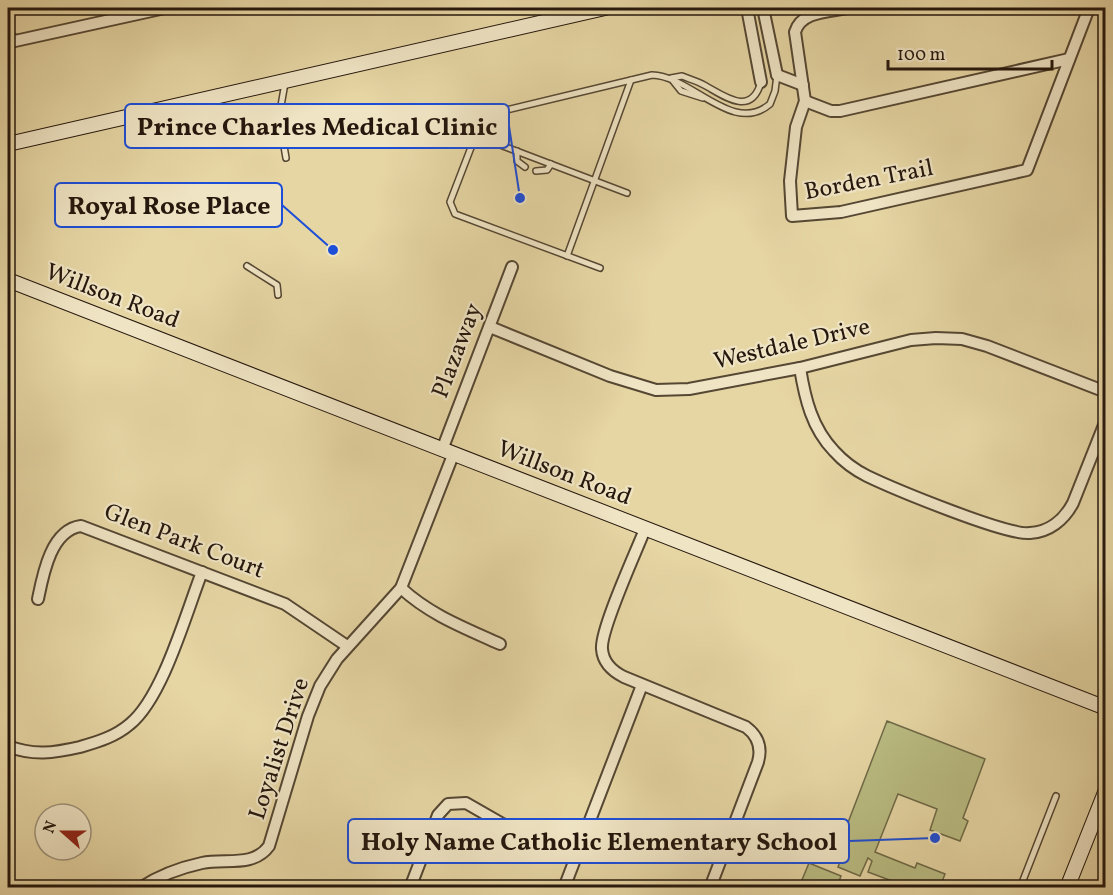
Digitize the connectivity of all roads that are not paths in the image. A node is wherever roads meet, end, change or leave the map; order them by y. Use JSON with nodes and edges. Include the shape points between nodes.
{"nodes":[{"id":1,"x":165,"y":8,"type":"edge"},
{"id":2,"x":605,"y":8,"type":"edge"},
{"id":3,"x":747,"y":8,"type":"edge"},
{"id":4,"x":763,"y":8,"type":"edge"},
{"id":5,"x":848,"y":8,"type":"edge"},
{"id":6,"x":1089,"y":8,"type":"edge"},
{"id":7,"x":8,"y":36,"type":"edge"},
{"id":8,"x":1069,"y":59,"type":"junction"},
{"id":9,"x":777,"y":75,"type":"junction"},
{"id":10,"x":671,"y":78,"type":"junction"},
{"id":11,"x":286,"y":79,"type":"junction"},
{"id":12,"x":761,"y":79,"type":"junction"},
{"id":13,"x":632,"y":80,"type":"junction"},
{"id":14,"x":803,"y":85,"type":"junction"},
{"id":15,"x":805,"y":101,"type":"junction"},
{"id":16,"x":474,"y":135,"type":"junction"},
{"id":17,"x":8,"y":144,"type":"edge"},
{"id":18,"x":517,"y":151,"type":"junction"},
{"id":19,"x":286,"y":158,"type":"dead end"},
{"id":20,"x":551,"y":164,"type":"junction"},
{"id":21,"x":525,"y":167,"type":"dead end"},
{"id":22,"x":536,"y":171,"type":"dead end"},
{"id":23,"x":594,"y":180,"type":"junction"},
{"id":24,"x":627,"y":193,"type":"dead end"},
{"id":25,"x":567,"y":256,"type":"junction"},
{"id":26,"x":247,"y":266,"type":"dead end"},
{"id":27,"x":512,"y":267,"type":"dead end"},
{"id":28,"x":600,"y":268,"type":"dead end"},
{"id":29,"x":8,"y":281,"type":"edge"},
{"id":30,"x":278,"y":295,"type":"dead end"},
{"id":31,"x":490,"y":327,"type":"junction"},
{"id":32,"x":800,"y":368,"type":"junction"},
{"id":33,"x":1106,"y":392,"type":"edge"},
{"id":34,"x":1106,"y":420,"type":"edge"},
{"id":35,"x":448,"y":453,"type":"junction"},
{"id":36,"x":645,"y":529,"type":"junction"},
{"id":37,"x":202,"y":572,"type":"junction"},
{"id":38,"x":401,"y":588,"type":"junction"},
{"id":39,"x":38,"y":599,"type":"dead end"},
{"id":40,"x":500,"y":644,"type":"dead end"},
{"id":41,"x":347,"y":646,"type":"junction"},
{"id":42,"x":642,"y":685,"type":"junction"},
{"id":43,"x":1106,"y":708,"type":"edge"},
{"id":44,"x":8,"y":746,"type":"edge"},
{"id":45,"x":1106,"y":790,"type":"edge"},
{"id":46,"x":1056,"y":796,"type":"dead end"},
{"id":47,"x":576,"y":857,"type":"junction"},
{"id":48,"x":140,"y":888,"type":"edge"},
{"id":49,"x":410,"y":888,"type":"edge"},
{"id":50,"x":564,"y":888,"type":"edge"},
{"id":51,"x":710,"y":888,"type":"edge"},
{"id":52,"x":1020,"y":888,"type":"edge"},
{"id":53,"x":1067,"y":888,"type":"edge"}],
"edges":[{"from":1,"to":7,"type":"street","via":[[15,41]]},
{"from":2,"to":11,"type":"street"},
{"from":3,"to":12,"type":"street"},
{"from":4,"to":9,"type":"street"},
{"from":5,"to":14,"type":"street","name":"Borden Trail","via":[[804,17],[798,23],[795,32]]},
{"from":6,"to":8,"type":"street","name":"Borden Trail"},
{"from":8,"to":15,"type":"street","via":[[840,111]]},
{"from":8,"to":15,"type":"street","name":"Borden Trail","via":[[1027,170],[841,212],[792,216],[790,181],[796,127]]},
{"from":9,"to":10,"type":"lane","via":[[772,100],[766,107],[734,113],[681,91]]},
{"from":9,"to":12,"type":"street"},
{"from":9,"to":14,"type":"street"},
{"from":10,"to":12,"type":"lane","via":[[682,75],[739,102],[754,96]]},
{"from":10,"to":13,"type":"lane","via":[[652,75]]},
{"from":11,"to":17,"type":"street"},
{"from":11,"to":19,"type":"lane","via":[[279,117]]},
{"from":13,"to":16,"type":"lane","via":[[490,114]]},
{"from":13,"to":23,"type":"lane"},
{"from":14,"to":15,"type":"street","name":"Borden Trail"},
{"from":16,"to":18,"type":"lane"},
{"from":16,"to":25,"type":"lane","via":[[450,202],[455,214]]},
{"from":18,"to":20,"type":"lane"},
{"from":18,"to":21,"type":"lane","via":[[517,161]]},
{"from":20,"to":22,"type":"lane","via":[[547,170]]},
{"from":20,"to":23,"type":"lane"},
{"from":23,"to":24,"type":"lane"},
{"from":23,"to":25,"type":"lane"},
{"from":25,"to":28,"type":"lane"},
{"from":26,"to":30,"type":"lane","via":[[277,285]]},
{"from":27,"to":31,"type":"street","name":"Plazaway"},
{"from":29,"to":35,"type":"street","name":"Willson Road"},
{"from":31,"to":32,"type":"street","name":"Westdale Drive","via":[[610,376],[656,390],[689,389]]},
{"from":31,"to":35,"type":"street","name":"Plazaway"},
{"from":32,"to":33,"type":"street","name":"Westdale Drive","via":[[911,340],[949,338],[987,346]]},
{"from":32,"to":34,"type":"street","via":[[817,428],[834,452],[850,465],[876,479],[1018,533],[1044,530],[1068,511]]},
{"from":35,"to":36,"type":"street","name":"Willson Road"},
{"from":35,"to":38,"type":"street","name":"Loyalist Drive"},
{"from":36,"to":42,"type":"street","via":[[602,645],[611,669]]},
{"from":36,"to":43,"type":"street","name":"Willson Road"},
{"from":37,"to":39,"type":"street","name":"Glen Park Court","via":[[89,528],[77,527],[57,542]]},
{"from":37,"to":41,"type":"street","name":"Glen Park Court","via":[[291,607]]},
{"from":37,"to":44,"type":"street","via":[[150,701],[130,724],[103,740],[60,752],[33,753]]},
{"from":38,"to":40,"type":"street","via":[[444,619]]},
{"from":38,"to":41,"type":"street","name":"Loyalist Drive"},
{"from":41,"to":48,"type":"street","name":"Loyalist Drive","via":[[313,701],[275,833],[266,850],[248,860],[180,868]]},
{"from":42,"to":47,"type":"street"},
{"from":42,"to":51,"type":"street","via":[[746,727],[759,745],[759,758]]},
{"from":45,"to":53,"type":"street"},
{"from":46,"to":52,"type":"lane"},
{"from":47,"to":49,"type":"street","via":[[520,834],[466,803],[455,802],[438,815]]},
{"from":47,"to":50,"type":"street"}]}
